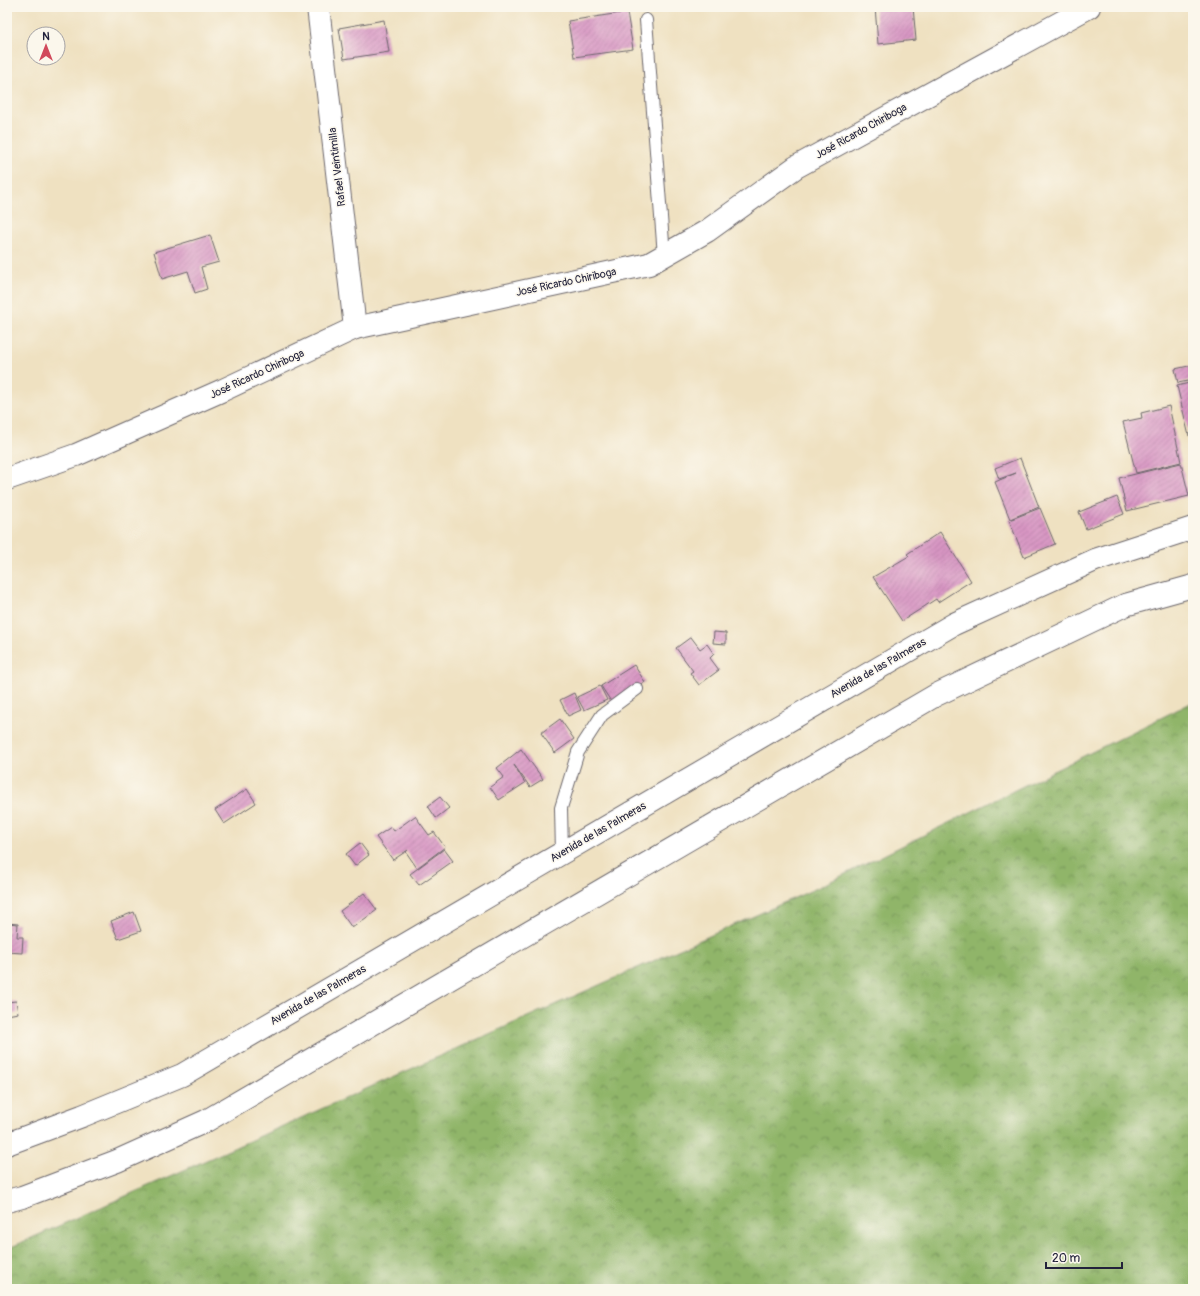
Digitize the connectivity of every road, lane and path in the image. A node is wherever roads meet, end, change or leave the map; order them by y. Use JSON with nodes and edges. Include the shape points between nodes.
{"nodes":[{"id":1,"x":318,"y":7,"type":"edge"},
{"id":2,"x":1089,"y":7,"type":"edge"},
{"id":3,"x":646,"y":20,"type":"dead end"},
{"id":4,"x":664,"y":256,"type":"junction"},
{"id":5,"x":355,"y":328,"type":"junction"},
{"id":6,"x":7,"y":479,"type":"edge"},
{"id":7,"x":1193,"y":528,"type":"edge"},
{"id":8,"x":1193,"y":586,"type":"edge"},
{"id":9,"x":636,"y":689,"type":"dead end"},
{"id":10,"x":562,"y":853,"type":"junction"},
{"id":11,"x":7,"y":1144,"type":"edge"},
{"id":12,"x":7,"y":1201,"type":"edge"}],
"edges":[{"from":1,"to":5,"type":"main road","name":"Rafael Veintimilla"},
{"from":2,"to":4,"type":"main road","name":"José Ricardo Chiriboga","via":[[796,167],[707,232]]},
{"from":3,"to":4,"type":"lane"},
{"from":4,"to":5,"type":"main road","name":"José Ricardo Chiriboga","via":[[649,264]]},
{"from":5,"to":6,"type":"main road","name":"José Ricardo Chiriboga","via":[[223,390],[76,454]]},
{"from":7,"to":10,"type":"main road","name":"Avenida de las Palmeras","via":[[1095,560],[954,624]]},
{"from":8,"to":12,"type":"main road","via":[[1125,605],[936,695],[206,1121],[117,1161]]},
{"from":9,"to":10,"type":"lane","via":[[602,715],[578,752],[561,808]]},
{"from":10,"to":11,"type":"main road","name":"Avenida de las Palmeras","via":[[182,1075]]}]}
